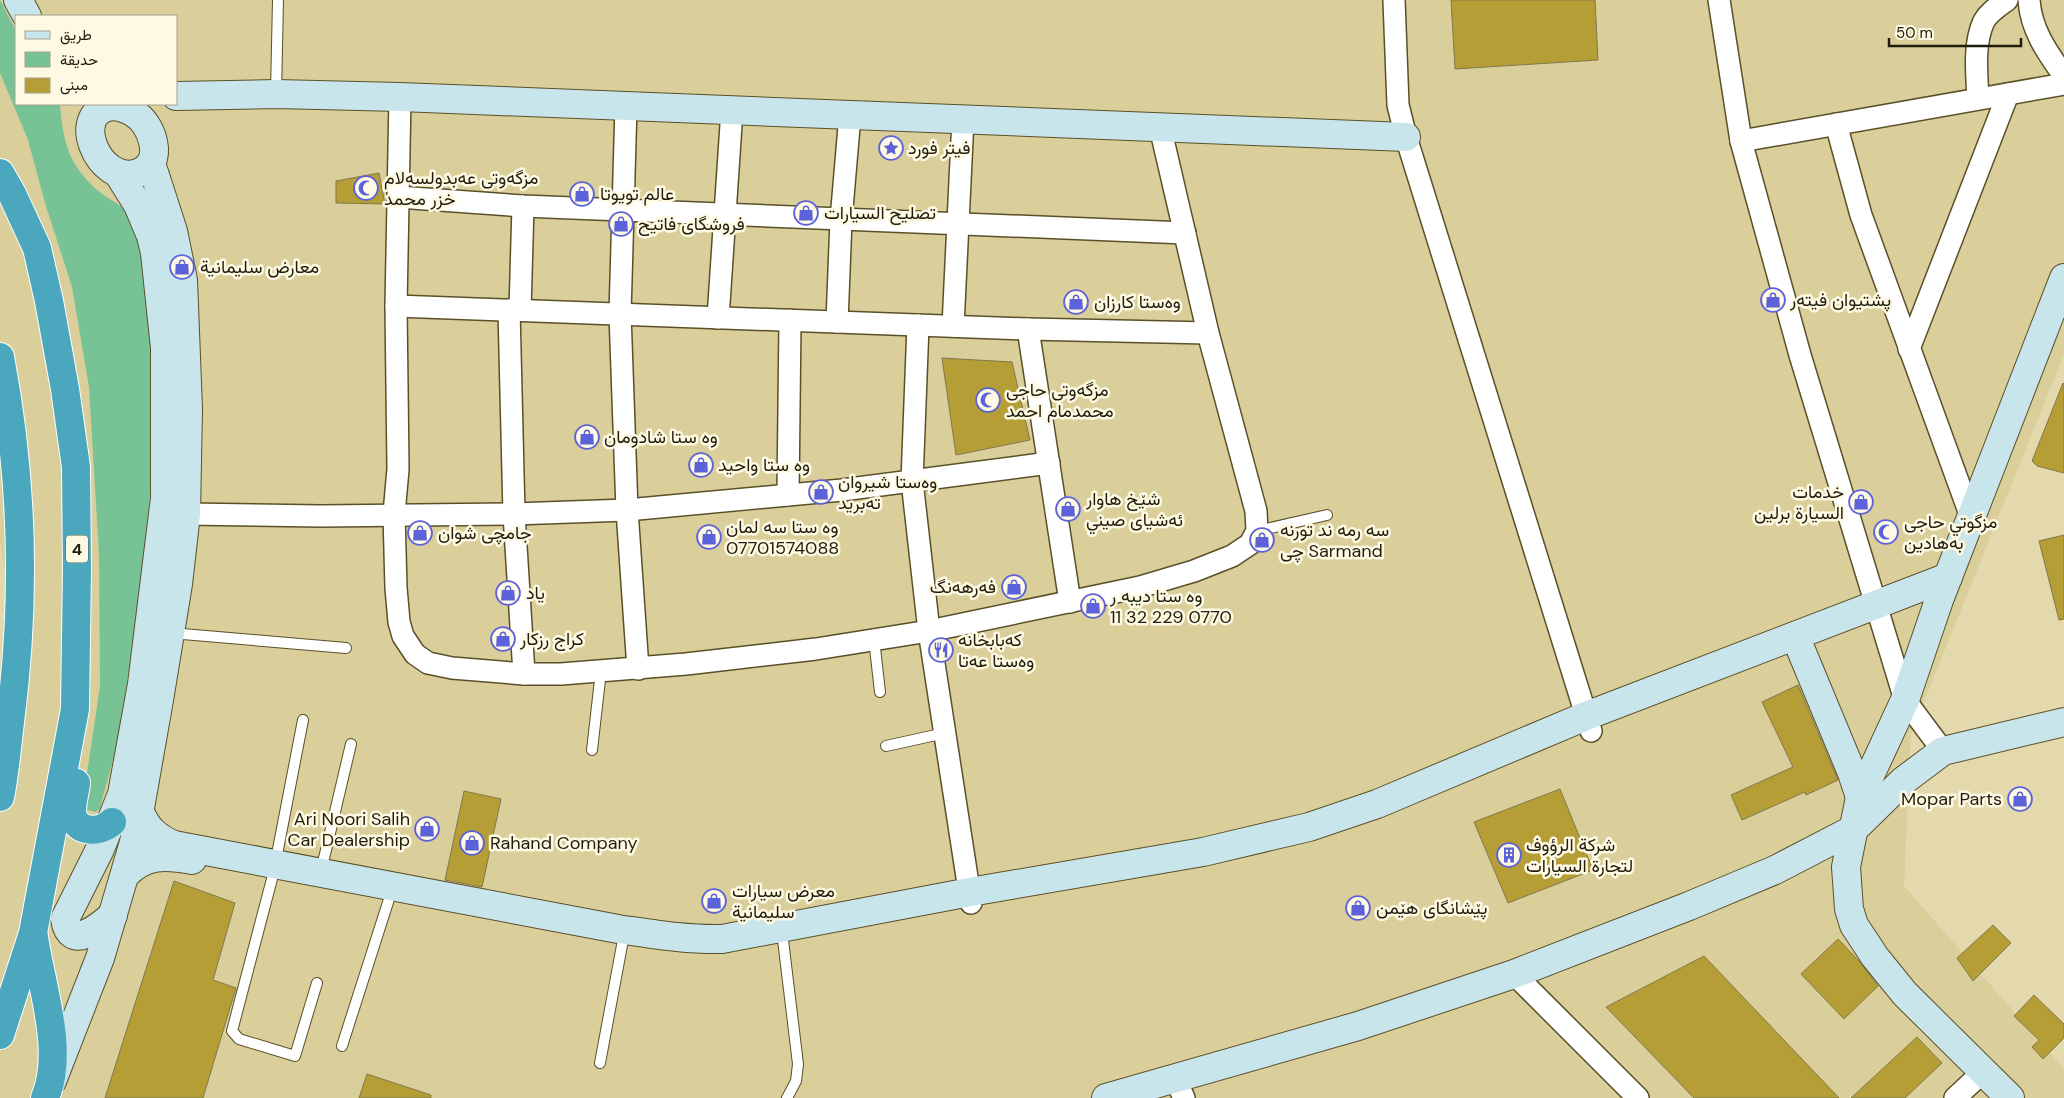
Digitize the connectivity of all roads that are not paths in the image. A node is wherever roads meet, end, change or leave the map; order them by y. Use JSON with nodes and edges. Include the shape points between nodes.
{"nodes":[{"id":1,"x":18,"y":0,"type":"edge"},
{"id":2,"x":32,"y":0,"type":"edge"},
{"id":3,"x":278,"y":0,"type":"edge"},
{"id":4,"x":1394,"y":0,"type":"edge"},
{"id":5,"x":1719,"y":0,"type":"edge"},
{"id":6,"x":2007,"y":0,"type":"edge"},
{"id":7,"x":2029,"y":0,"type":"edge"},
{"id":8,"x":27,"y":15,"type":"edge"},
{"id":9,"x":40,"y":15,"type":"edge"},
{"id":10,"x":2064,"y":76,"type":"edge"},
{"id":11,"x":2064,"y":84,"type":"edge"},
{"id":12,"x":276,"y":94,"type":"junction"},
{"id":13,"x":2008,"y":94,"type":"junction"},
{"id":14,"x":400,"y":97,"type":"junction"},
{"id":15,"x":1978,"y":99,"type":"junction"},
{"id":16,"x":180,"y":100,"type":"edge"},
{"id":17,"x":116,"y":105,"type":"edge"},
{"id":18,"x":175,"y":105,"type":"edge"},
{"id":19,"x":626,"y":106,"type":"junction"},
{"id":20,"x":732,"y":110,"type":"junction"},
{"id":21,"x":84,"y":114,"type":"edge"},
{"id":22,"x":850,"y":115,"type":"junction"},
{"id":23,"x":963,"y":119,"type":"junction"},
{"id":24,"x":1836,"y":124,"type":"junction"},
{"id":25,"x":1160,"y":127,"type":"junction"},
{"id":26,"x":1406,"y":137,"type":"junction"},
{"id":27,"x":1741,"y":141,"type":"junction"},
{"id":28,"x":151,"y":150,"type":"junction"},
{"id":29,"x":0,"y":162,"type":"edge"},
{"id":30,"x":118,"y":173,"type":"junction"},
{"id":31,"x":6,"y":183,"type":"edge"},
{"id":32,"x":398,"y":197,"type":"junction"},
{"id":33,"x":523,"y":206,"type":"junction"},
{"id":34,"x":622,"y":211,"type":"junction"},
{"id":35,"x":726,"y":215,"type":"junction"},
{"id":36,"x":841,"y":220,"type":"junction"},
{"id":37,"x":957,"y":224,"type":"junction"},
{"id":38,"x":1185,"y":234,"type":"junction"},
{"id":39,"x":2064,"y":278,"type":"edge"},
{"id":40,"x":396,"y":306,"type":"junction"},
{"id":41,"x":514,"y":310,"type":"junction"},
{"id":42,"x":620,"y":314,"type":"junction"},
{"id":43,"x":718,"y":318,"type":"junction"},
{"id":44,"x":790,"y":320,"type":"junction"},
{"id":45,"x":837,"y":322,"type":"junction"},
{"id":46,"x":918,"y":325,"type":"junction"},
{"id":47,"x":953,"y":326,"type":"junction"},
{"id":48,"x":1028,"y":329,"type":"junction"},
{"id":49,"x":1208,"y":333,"type":"junction"},
{"id":50,"x":1909,"y":349,"type":"junction"},
{"id":51,"x":0,"y":357,"type":"edge"},
{"id":52,"x":1049,"y":463,"type":"junction"},
{"id":53,"x":912,"y":481,"type":"junction"},
{"id":54,"x":788,"y":495,"type":"junction"},
{"id":55,"x":627,"y":510,"type":"junction"},
{"id":56,"x":186,"y":514,"type":"junction"},
{"id":57,"x":394,"y":514,"type":"junction"},
{"id":58,"x":514,"y":514,"type":"junction"},
{"id":59,"x":1327,"y":515,"type":"dead end"},
{"id":60,"x":1971,"y":517,"type":"junction"},
{"id":61,"x":1257,"y":531,"type":"junction"},
{"id":62,"x":1944,"y":589,"type":"junction"},
{"id":63,"x":1070,"y":602,"type":"junction"},
{"id":64,"x":1878,"y":613,"type":"junction"},
{"id":65,"x":929,"y":631,"type":"junction"},
{"id":66,"x":170,"y":633,"type":"junction"},
{"id":67,"x":874,"y":639,"type":"junction"},
{"id":68,"x":346,"y":648,"type":"dead end"},
{"id":69,"x":1802,"y":650,"type":"junction"},
{"id":70,"x":638,"y":669,"type":"junction"},
{"id":71,"x":600,"y":672,"type":"junction"},
{"id":72,"x":524,"y":674,"type":"junction"},
{"id":73,"x":880,"y":692,"type":"dead end"},
{"id":74,"x":1905,"y":700,"type":"junction"},
{"id":75,"x":75,"y":709,"type":"junction"},
{"id":76,"x":303,"y":720,"type":"dead end"},
{"id":77,"x":2064,"y":722,"type":"edge"},
{"id":78,"x":1588,"y":723,"type":"junction"},
{"id":79,"x":945,"y":733,"type":"junction"},
{"id":80,"x":351,"y":744,"type":"dead end"},
{"id":81,"x":886,"y":746,"type":"dead end"},
{"id":82,"x":592,"y":750,"type":"dead end"},
{"id":83,"x":1943,"y":751,"type":"junction"},
{"id":84,"x":0,"y":797,"type":"edge"},
{"id":85,"x":1860,"y":797,"type":"junction"},
{"id":86,"x":140,"y":812,"type":"junction"},
{"id":87,"x":112,"y":822,"type":"junction"},
{"id":88,"x":1854,"y":829,"type":"junction"},
{"id":89,"x":274,"y":869,"type":"junction"},
{"id":90,"x":321,"y":872,"type":"junction"},
{"id":91,"x":125,"y":875,"type":"junction"},
{"id":92,"x":390,"y":896,"type":"junction"},
{"id":93,"x":970,"y":898,"type":"junction"},
{"id":94,"x":113,"y":915,"type":"junction"},
{"id":95,"x":33,"y":932,"type":"junction"},
{"id":96,"x":790,"y":934,"type":"junction"},
{"id":97,"x":619,"y":936,"type":"junction"},
{"id":98,"x":1514,"y":974,"type":"junction"},
{"id":99,"x":317,"y":983,"type":"dead end"},
{"id":100,"x":0,"y":1035,"type":"edge"},
{"id":101,"x":342,"y":1046,"type":"dead end"},
{"id":102,"x":600,"y":1063,"type":"dead end"},
{"id":103,"x":1983,"y":1072,"type":"junction"},
{"id":104,"x":1180,"y":1088,"type":"edge"},
{"id":105,"x":48,"y":1092,"type":"edge"},
{"id":106,"x":787,"y":1098,"type":"edge"},
{"id":107,"x":1106,"y":1098,"type":"edge"},
{"id":108,"x":1638,"y":1098,"type":"edge"},
{"id":109,"x":1955,"y":1098,"type":"edge"},
{"id":110,"x":2010,"y":1098,"type":"edge"}],
"edges":[{"from":1,"to":8,"type":"street"},
{"from":2,"to":9,"type":"street"},
{"from":3,"to":12,"type":"lane"},
{"from":4,"to":26,"type":"street","via":[[1398,105]]},
{"from":5,"to":27,"type":"street"},
{"from":6,"to":15,"type":"street","via":[[1984,21],[1981,31],[1976,72]]},
{"from":7,"to":10,"type":"street","via":[[2042,46]]},
{"from":11,"to":13,"type":"street"},
{"from":12,"to":14,"type":"street"},
{"from":12,"to":16,"type":"street"},
{"from":13,"to":15,"type":"street"},
{"from":13,"to":50,"type":"street"},
{"from":14,"to":19,"type":"street"},
{"from":14,"to":32,"type":"street"},
{"from":15,"to":24,"type":"street"},
{"from":17,"to":21,"type":"street"},
{"from":17,"to":28,"type":"street","via":[[134,112],[146,125]]},
{"from":18,"to":28,"type":"street","via":[[159,120]]},
{"from":19,"to":20,"type":"street"},
{"from":19,"to":34,"type":"street"},
{"from":20,"to":22,"type":"street"},
{"from":20,"to":35,"type":"street"},
{"from":21,"to":30,"type":"street","via":[[96,153]]},
{"from":22,"to":23,"type":"street"},
{"from":22,"to":36,"type":"street"},
{"from":23,"to":25,"type":"street"},
{"from":23,"to":37,"type":"street"},
{"from":24,"to":27,"type":"street"},
{"from":24,"to":50,"type":"street","via":[[1861,215]]},
{"from":25,"to":26,"type":"street"},
{"from":25,"to":38,"type":"street"},
{"from":26,"to":78,"type":"street"},
{"from":27,"to":64,"type":"street","via":[[1800,355]]},
{"from":28,"to":30,"type":"street","via":[[141,172]]},
{"from":28,"to":56,"type":"street","via":[[174,231],[183,280],[188,409]]},
{"from":29,"to":31,"type":"street"},
{"from":30,"to":87,"type":"street","via":[[138,205],[155,253],[165,348],[165,488],[142,684],[126,773]]},
{"from":31,"to":75,"type":"highway","number":"4","via":[[37,248],[65,389],[76,468]]},
{"from":32,"to":33,"type":"street"},
{"from":32,"to":40,"type":"street"},
{"from":33,"to":34,"type":"street"},
{"from":33,"to":41,"type":"street"},
{"from":34,"to":35,"type":"street"},
{"from":34,"to":42,"type":"street"},
{"from":35,"to":36,"type":"street"},
{"from":35,"to":43,"type":"street"},
{"from":36,"to":37,"type":"street"},
{"from":36,"to":45,"type":"street"},
{"from":37,"to":38,"type":"street"},
{"from":37,"to":47,"type":"street"},
{"from":38,"to":49,"type":"street"},
{"from":39,"to":60,"type":"street"},
{"from":40,"to":41,"type":"street"},
{"from":40,"to":57,"type":"street","via":[[398,470]]},
{"from":41,"to":42,"type":"street"},
{"from":41,"to":58,"type":"street"},
{"from":42,"to":43,"type":"street"},
{"from":42,"to":55,"type":"street"},
{"from":43,"to":44,"type":"street"},
{"from":44,"to":45,"type":"street"},
{"from":44,"to":54,"type":"street"},
{"from":45,"to":46,"type":"street"},
{"from":46,"to":47,"type":"street"},
{"from":46,"to":53,"type":"street"},
{"from":47,"to":48,"type":"street"},
{"from":48,"to":49,"type":"street"},
{"from":48,"to":52,"type":"street"},
{"from":49,"to":61,"type":"street","via":[[1256,511]]},
{"from":50,"to":60,"type":"street"},
{"from":51,"to":84,"type":"highway","via":[[17,473],[20,561],[17,664]]},
{"from":52,"to":53,"type":"street"},
{"from":52,"to":63,"type":"street"},
{"from":53,"to":54,"type":"street"},
{"from":53,"to":65,"type":"street"},
{"from":54,"to":55,"type":"street"},
{"from":55,"to":58,"type":"street"},
{"from":55,"to":70,"type":"street"},
{"from":56,"to":57,"type":"street"},
{"from":56,"to":66,"type":"street"},
{"from":57,"to":58,"type":"street"},
{"from":57,"to":72,"type":"street","via":[[399,622],[410,648],[428,663],[444,667]]},
{"from":58,"to":72,"type":"street"},
{"from":59,"to":61,"type":"lane"},
{"from":60,"to":62,"type":"street"},
{"from":61,"to":63,"type":"street","via":[[1250,544],[1240,552],[1213,564],[1140,587]]},
{"from":62,"to":64,"type":"street"},
{"from":62,"to":74,"type":"street"},
{"from":63,"to":65,"type":"street"},
{"from":64,"to":69,"type":"street"},
{"from":64,"to":74,"type":"street"},
{"from":64,"to":78,"type":"street"},
{"from":65,"to":67,"type":"street"},
{"from":65,"to":79,"type":"street"},
{"from":66,"to":68,"type":"lane"},
{"from":66,"to":86,"type":"street"},
{"from":67,"to":70,"type":"street"},
{"from":67,"to":73,"type":"lane"},
{"from":69,"to":78,"type":"street"},
{"from":69,"to":85,"type":"street"},
{"from":70,"to":71,"type":"street"},
{"from":71,"to":72,"type":"street"},
{"from":71,"to":82,"type":"lane"},
{"from":74,"to":83,"type":"street"},
{"from":74,"to":85,"type":"street"},
{"from":75,"to":87,"type":"highway","via":[[82,744],[72,813],[78,824],[90,830],[102,829]]},
{"from":75,"to":95,"type":"highway","number":"4"},
{"from":76,"to":89,"type":"lane"},
{"from":77,"to":83,"type":"street"},
{"from":78,"to":93,"type":"street","via":[[1277,843],[1203,852]]},
{"from":79,"to":81,"type":"lane"},
{"from":79,"to":93,"type":"street"},
{"from":80,"to":90,"type":"lane"},
{"from":83,"to":88,"type":"street","via":[[1904,781]]},
{"from":85,"to":88,"type":"street"},
{"from":86,"to":89,"type":"street","via":[[157,836],[174,845]]},
{"from":86,"to":91,"type":"street"},
{"from":87,"to":94,"type":"street","via":[[65,919],[72,933],[84,935]]},
{"from":88,"to":98,"type":"street","via":[[1742,885]]},
{"from":88,"to":103,"type":"street","via":[[1846,867],[1848,909],[1854,925],[1905,994]]},
{"from":89,"to":90,"type":"street"},
{"from":89,"to":91,"type":"street","via":[[164,856],[139,863]]},
{"from":89,"to":92,"type":"street"},
{"from":89,"to":99,"type":"lane","via":[[232,1030],[239,1039],[295,1056]]},
{"from":90,"to":97,"type":"street"},
{"from":91,"to":94,"type":"street"},
{"from":92,"to":97,"type":"street"},
{"from":92,"to":101,"type":"lane"},
{"from":93,"to":96,"type":"street"},
{"from":94,"to":105,"type":"street","via":[[85,1001]]},
{"from":95,"to":100,"type":"highway"},
{"from":95,"to":105,"type":"highway","via":[[51,1032]]},
{"from":96,"to":97,"type":"street","via":[[698,940]]},
{"from":96,"to":106,"type":"lane","via":[[798,1064],[796,1081]]},
{"from":97,"to":102,"type":"lane"},
{"from":98,"to":104,"type":"street"},
{"from":98,"to":108,"type":"street"},
{"from":103,"to":109,"type":"street"},
{"from":103,"to":110,"type":"street"},
{"from":104,"to":107,"type":"street"}]}
